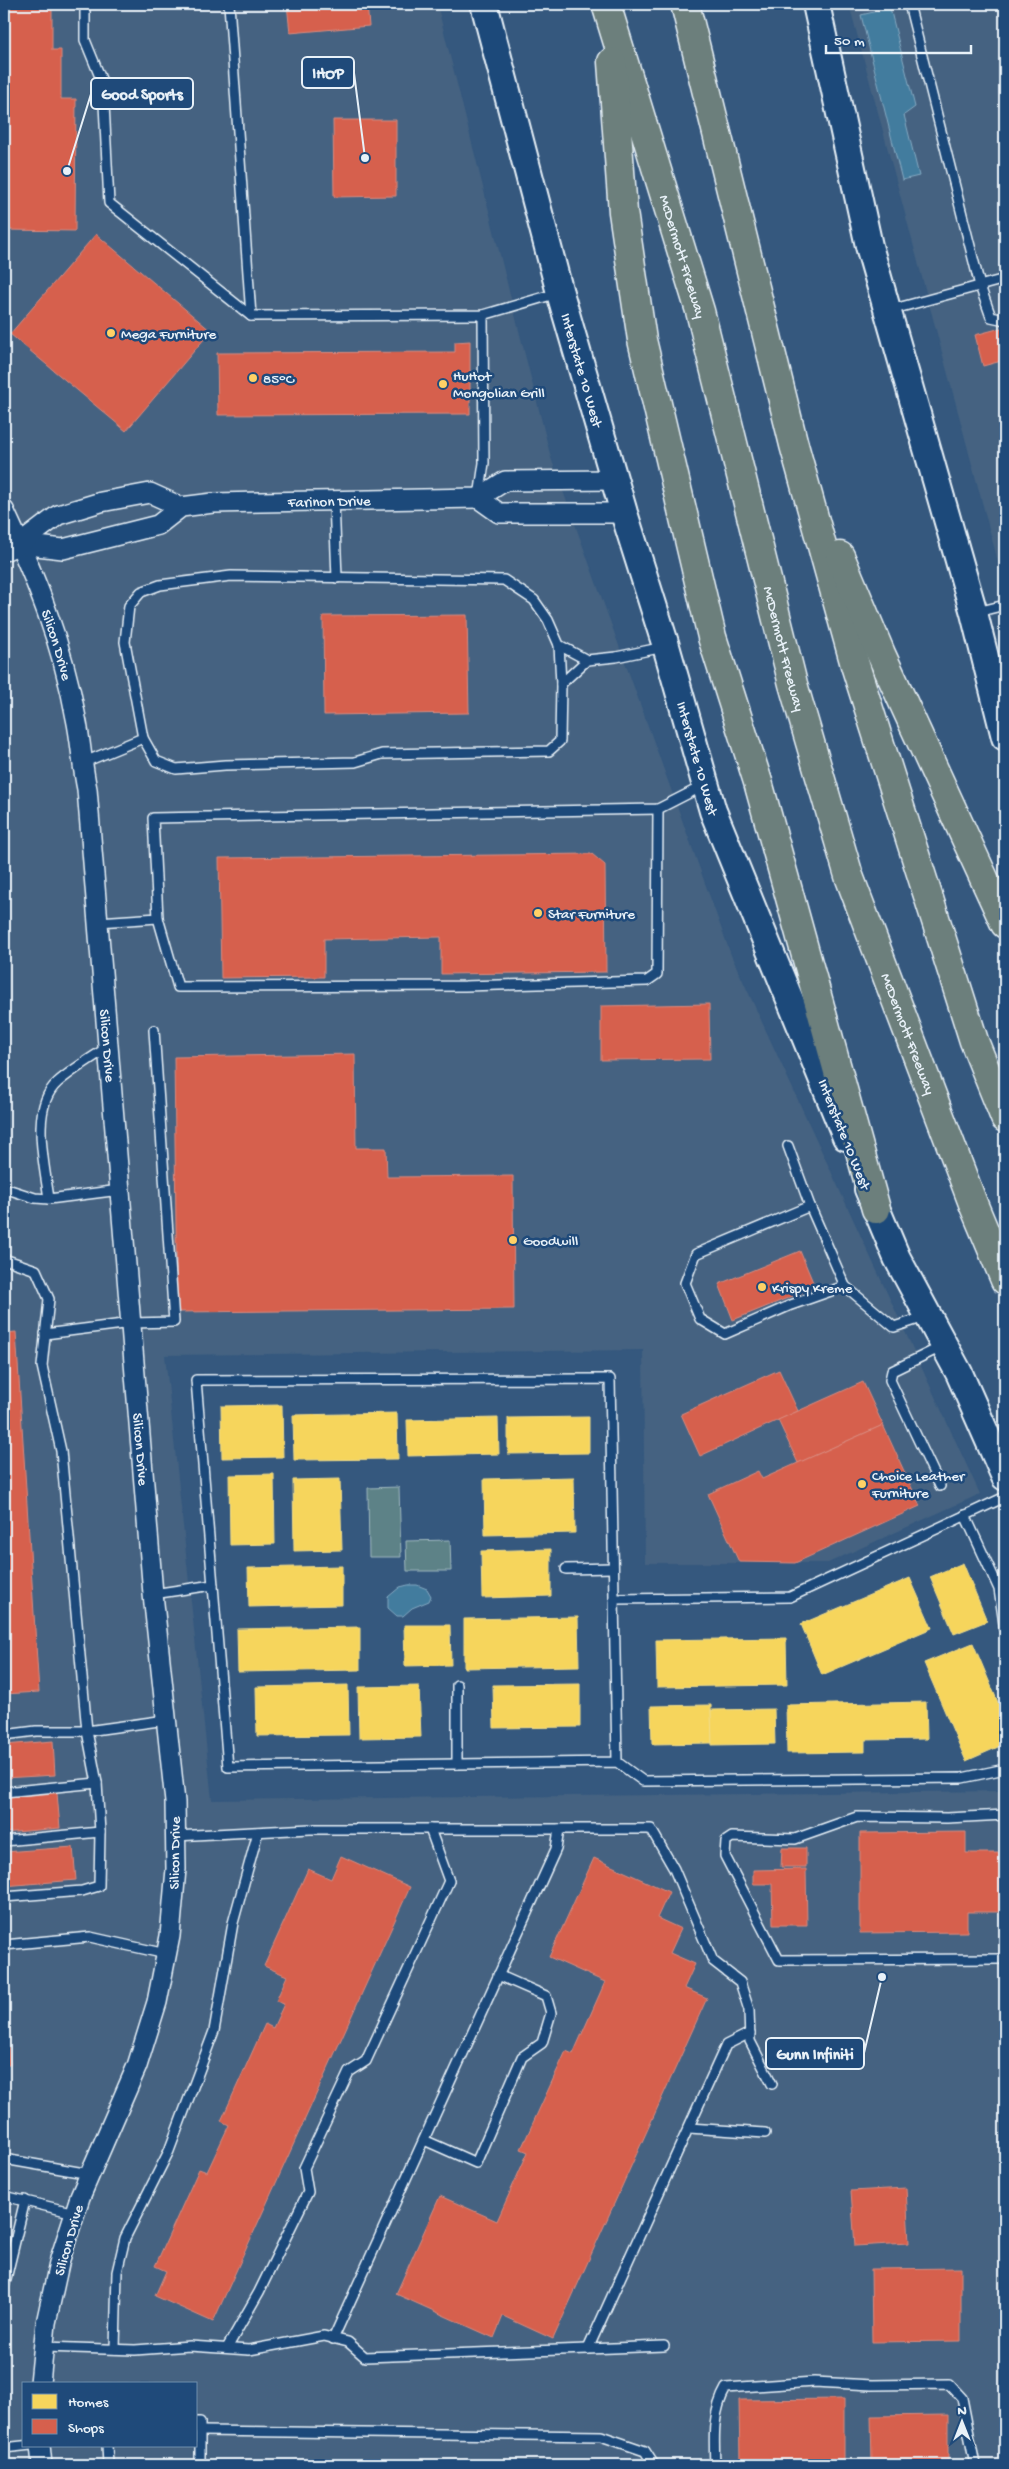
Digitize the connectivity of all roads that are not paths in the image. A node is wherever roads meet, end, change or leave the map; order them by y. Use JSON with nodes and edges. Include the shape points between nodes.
{"nodes":[{"id":1,"x":85,"y":4,"type":"edge"},
{"id":2,"x":229,"y":4,"type":"edge"},
{"id":3,"x":484,"y":4,"type":"edge"},
{"id":4,"x":685,"y":4,"type":"edge"},
{"id":5,"x":816,"y":4,"type":"edge"},
{"id":6,"x":909,"y":4,"type":"edge"},
{"id":7,"x":607,"y":9,"type":"edge"},
{"id":8,"x":1005,"y":280,"type":"edge"},
{"id":9,"x":980,"y":286,"type":"junction"},
{"id":10,"x":560,"y":293,"type":"junction"},
{"id":11,"x":887,"y":311,"type":"junction"},
{"id":12,"x":483,"y":315,"type":"junction"},
{"id":13,"x":251,"y":316,"type":"junction"},
{"id":14,"x":1005,"y":320,"type":"edge"},
{"id":15,"x":794,"y":445,"type":"junction"},
{"id":16,"x":615,"y":480,"type":"junction"},
{"id":17,"x":478,"y":498,"type":"junction"},
{"id":18,"x":334,"y":501,"type":"junction"},
{"id":19,"x":181,"y":507,"type":"junction"},
{"id":20,"x":4,"y":510,"type":"edge"},
{"id":21,"x":624,"y":513,"type":"junction"},
{"id":22,"x":12,"y":548,"type":"edge"},
{"id":23,"x":337,"y":578,"type":"junction"},
{"id":24,"x":1005,"y":605,"type":"edge"},
{"id":25,"x":974,"y":613,"type":"junction"},
{"id":26,"x":559,"y":645,"type":"junction"},
{"id":27,"x":666,"y":646,"type":"junction"},
{"id":28,"x":587,"y":660,"type":"junction"},
{"id":29,"x":561,"y":684,"type":"junction"},
{"id":30,"x":1004,"y":731,"type":"edge"},
{"id":31,"x":143,"y":738,"type":"junction"},
{"id":32,"x":82,"y":763,"type":"junction"},
{"id":33,"x":705,"y":785,"type":"junction"},
{"id":34,"x":658,"y":809,"type":"junction"},
{"id":35,"x":158,"y":918,"type":"junction"},
{"id":36,"x":98,"y":922,"type":"junction"},
{"id":37,"x":1005,"y":924,"type":"edge"},
{"id":38,"x":154,"y":1030,"type":"dead end"},
{"id":39,"x":108,"y":1047,"type":"junction"},
{"id":40,"x":1005,"y":1118,"type":"edge"},
{"id":41,"x":788,"y":1146,"type":"dead end"},
{"id":42,"x":4,"y":1188,"type":"edge"},
{"id":43,"x":120,"y":1190,"type":"junction"},
{"id":44,"x":49,"y":1199,"type":"junction"},
{"id":45,"x":810,"y":1206,"type":"junction"},
{"id":46,"x":876,"y":1209,"type":"junction"},
{"id":47,"x":4,"y":1259,"type":"edge"},
{"id":48,"x":1005,"y":1280,"type":"edge"},
{"id":49,"x":845,"y":1286,"type":"junction"},
{"id":50,"x":928,"y":1316,"type":"junction"},
{"id":51,"x":131,"y":1323,"type":"junction"},
{"id":52,"x":45,"y":1334,"type":"junction"},
{"id":53,"x":944,"y":1346,"type":"junction"},
{"id":54,"x":1005,"y":1477,"type":"edge"},
{"id":55,"x":940,"y":1486,"type":"dead end"},
{"id":56,"x":1005,"y":1497,"type":"edge"},
{"id":57,"x":966,"y":1516,"type":"junction"},
{"id":58,"x":613,"y":1568,"type":"junction"},
{"id":59,"x":566,"y":1569,"type":"dead end"},
{"id":60,"x":213,"y":1585,"type":"junction"},
{"id":61,"x":153,"y":1594,"type":"junction"},
{"id":62,"x":614,"y":1599,"type":"junction"},
{"id":63,"x":1005,"y":1631,"type":"edge"},
{"id":64,"x":457,"y":1685,"type":"dead end"},
{"id":65,"x":166,"y":1720,"type":"junction"},
{"id":66,"x":87,"y":1731,"type":"junction"},
{"id":67,"x":4,"y":1735,"type":"edge"},
{"id":68,"x":617,"y":1762,"type":"junction"},
{"id":69,"x":457,"y":1764,"type":"junction"},
{"id":70,"x":1005,"y":1769,"type":"edge"},
{"id":71,"x":97,"y":1783,"type":"junction"},
{"id":72,"x":4,"y":1792,"type":"edge"},
{"id":73,"x":1005,"y":1816,"type":"edge"},
{"id":74,"x":430,"y":1829,"type":"junction"},
{"id":75,"x":559,"y":1829,"type":"junction"},
{"id":76,"x":100,"y":1832,"type":"junction"},
{"id":77,"x":258,"y":1832,"type":"junction"},
{"id":78,"x":175,"y":1836,"type":"junction"},
{"id":79,"x":4,"y":1841,"type":"edge"},
{"id":80,"x":4,"y":1897,"type":"edge"},
{"id":81,"x":4,"y":1945,"type":"edge"},
{"id":82,"x":166,"y":1954,"type":"junction"},
{"id":83,"x":1005,"y":1959,"type":"edge"},
{"id":84,"x":498,"y":1975,"type":"junction"},
{"id":85,"x":750,"y":2033,"type":"junction"},
{"id":86,"x":772,"y":2084,"type":"dead end"},
{"id":87,"x":689,"y":2128,"type":"junction"},
{"id":88,"x":765,"y":2133,"type":"dead end"},
{"id":89,"x":424,"y":2140,"type":"junction"},
{"id":90,"x":4,"y":2159,"type":"edge"},
{"id":91,"x":90,"y":2174,"type":"junction"},
{"id":92,"x":4,"y":2196,"type":"edge"},
{"id":93,"x":25,"y":2200,"type":"junction"},
{"id":94,"x":75,"y":2213,"type":"junction"},
{"id":95,"x":4,"y":2287,"type":"edge"},
{"id":96,"x":334,"y":2339,"type":"junction"},
{"id":97,"x":664,"y":2346,"type":"dead end"},
{"id":98,"x":44,"y":2347,"type":"junction"},
{"id":99,"x":227,"y":2348,"type":"junction"},
{"id":100,"x":588,"y":2348,"type":"junction"},
{"id":101,"x":115,"y":2349,"type":"junction"},
{"id":102,"x":40,"y":2382,"type":"edge"},
{"id":103,"x":198,"y":2422,"type":"edge"},
{"id":104,"x":200,"y":2432,"type":"junction"},
{"id":105,"x":23,"y":2446,"type":"edge"},
{"id":106,"x":40,"y":2446,"type":"edge"},
{"id":107,"x":108,"y":2446,"type":"edge"},
{"id":108,"x":4,"y":2448,"type":"edge"},
{"id":109,"x":42,"y":2465,"type":"edge"},
{"id":110,"x":108,"y":2465,"type":"edge"},
{"id":111,"x":200,"y":2465,"type":"edge"},
{"id":112,"x":654,"y":2465,"type":"edge"},
{"id":113,"x":715,"y":2465,"type":"edge"},
{"id":114,"x":975,"y":2465,"type":"edge"}],
"edges":[{"from":1,"to":13,"type":"lane","via":[[85,40],[103,84],[109,203]]},
{"from":2,"to":13,"type":"lane"},
{"from":3,"to":10,"type":"main road","name":"Interstate 10 West"},
{"from":4,"to":15,"type":"highway"},
{"from":5,"to":11,"type":"main road","via":[[869,246]]},
{"from":6,"to":9,"type":"lane"},
{"from":7,"to":46,"type":"highway","via":[[623,212],[642,340],[712,637],[758,782]]},
{"from":7,"to":48,"type":"highway","name":"McDermott Freeway","via":[[700,311],[793,684],[849,876]]},
{"from":8,"to":9,"type":"lane"},
{"from":9,"to":11,"type":"lane"},
{"from":9,"to":14,"type":"lane","via":[[991,317]]},
{"from":10,"to":12,"type":"lane"},
{"from":10,"to":16,"type":"main road","name":"Interstate 10 West"},
{"from":11,"to":25,"type":"main road"},
{"from":12,"to":13,"type":"lane"},
{"from":12,"to":17,"type":"lane","via":[[484,463]]},
{"from":15,"to":37,"type":"highway","via":[[881,654]]},
{"from":15,"to":40,"type":"highway","via":[[895,795],[974,1041]]},
{"from":16,"to":17,"type":"street","via":[[504,481]]},
{"from":16,"to":21,"type":"main road","name":"Interstate 10 West"},
{"from":17,"to":18,"type":"street","name":"Farinon Drive"},
{"from":17,"to":21,"type":"street","via":[[499,513]]},
{"from":18,"to":19,"type":"street","name":"Farinon Drive","via":[[213,503]]},
{"from":18,"to":23,"type":"lane"},
{"from":19,"to":22,"type":"street","via":[[158,525],[63,549]]},
{"from":19,"to":22,"type":"street","via":[[150,493],[101,502],[58,515]]},
{"from":20,"to":22,"type":"street","name":"Silicon Drive"},
{"from":21,"to":27,"type":"main road","name":"Interstate 10 West"},
{"from":22,"to":32,"type":"street","name":"Silicon Drive","via":[[38,585],[59,648],[76,718]]},
{"from":23,"to":26,"type":"lane","via":[[504,580],[534,600],[548,620]]},
{"from":23,"to":31,"type":"lane","via":[[232,576],[160,585],[141,592],[129,606],[125,642]]},
{"from":24,"to":25,"type":"lane"},
{"from":25,"to":30,"type":"main road"},
{"from":26,"to":28,"type":"lane"},
{"from":26,"to":29,"type":"lane"},
{"from":27,"to":28,"type":"lane"},
{"from":27,"to":33,"type":"main road","name":"Interstate 10 West"},
{"from":28,"to":29,"type":"lane"},
{"from":29,"to":31,"type":"lane","via":[[560,742],[549,751],[382,754],[355,762],[176,769],[156,761]]},
{"from":31,"to":32,"type":"lane"},
{"from":32,"to":36,"type":"street","name":"Silicon Drive"},
{"from":33,"to":34,"type":"lane"},
{"from":33,"to":46,"type":"main road","name":"Interstate 10 West"},
{"from":34,"to":35,"type":"lane","via":[[152,818]]},
{"from":34,"to":35,"type":"lane","via":[[657,974],[647,981],[466,986],[178,987]]},
{"from":35,"to":36,"type":"lane"},
{"from":36,"to":39,"type":"street","name":"Silicon Drive"},
{"from":38,"to":51,"type":"lane","via":[[174,1322]]},
{"from":39,"to":43,"type":"street","name":"Silicon Drive"},
{"from":39,"to":44,"type":"lane","via":[[57,1083],[44,1099],[41,1125]]},
{"from":41,"to":45,"type":"lane"},
{"from":42,"to":44,"type":"lane"},
{"from":43,"to":44,"type":"lane"},
{"from":43,"to":51,"type":"street","name":"Silicon Drive"},
{"from":45,"to":49,"type":"lane"},
{"from":45,"to":49,"type":"lane","via":[[696,1254],[685,1283],[700,1319],[725,1334]]},
{"from":46,"to":50,"type":"main road","name":"Interstate 10 West","via":[[897,1258]]},
{"from":47,"to":52,"type":"lane","via":[[36,1270],[49,1299]]},
{"from":49,"to":50,"type":"lane","via":[[894,1326]]},
{"from":50,"to":53,"type":"main road","name":"Interstate 10 West"},
{"from":51,"to":52,"type":"lane"},
{"from":51,"to":61,"type":"street","name":"Silicon Drive"},
{"from":52,"to":66,"type":"lane","via":[[42,1366],[61,1451]]},
{"from":53,"to":54,"type":"main road","name":"Interstate 10 West"},
{"from":53,"to":55,"type":"lane","via":[[892,1372],[890,1380]]},
{"from":56,"to":57,"type":"lane"},
{"from":57,"to":62,"type":"lane","via":[[790,1597]]},
{"from":57,"to":63,"type":"lane","via":[[999,1589]]},
{"from":58,"to":59,"type":"lane"},
{"from":58,"to":60,"type":"lane","via":[[610,1379],[196,1380]]},
{"from":58,"to":62,"type":"lane"},
{"from":60,"to":61,"type":"lane"},
{"from":60,"to":69,"type":"lane","via":[[228,1767]]},
{"from":61,"to":65,"type":"street","name":"Silicon Drive"},
{"from":62,"to":68,"type":"lane"},
{"from":64,"to":69,"type":"lane"},
{"from":65,"to":66,"type":"lane"},
{"from":65,"to":78,"type":"street","name":"Silicon Drive","via":[[175,1802]]},
{"from":66,"to":67,"type":"lane"},
{"from":66,"to":71,"type":"lane"},
{"from":68,"to":69,"type":"lane"},
{"from":68,"to":70,"type":"lane","via":[[643,1780],[962,1778]]},
{"from":71,"to":72,"type":"lane"},
{"from":71,"to":76,"type":"lane"},
{"from":73,"to":83,"type":"lane","via":[[857,1817],[795,1839],[732,1837],[726,1841],[725,1856],[779,1960]]},
{"from":74,"to":75,"type":"lane"},
{"from":74,"to":77,"type":"lane"},
{"from":74,"to":99,"type":"lane","via":[[449,1881],[366,2061],[349,2072],[304,2168],[308,2192],[259,2292]]},
{"from":75,"to":84,"type":"lane","via":[[556,1849]]},
{"from":75,"to":85,"type":"lane","via":[[651,1829],[674,1869],[713,1961],[740,1982],[749,2010]]},
{"from":76,"to":79,"type":"lane"},
{"from":76,"to":80,"type":"lane","via":[[99,1886],[82,1891]]},
{"from":77,"to":78,"type":"lane"},
{"from":77,"to":101,"type":"lane","via":[[234,1922],[214,2031],[169,2151],[125,2238],[117,2272]]},
{"from":78,"to":82,"type":"street","name":"Silicon Drive","via":[[176,1869]]},
{"from":81,"to":82,"type":"lane","via":[[90,1937]]},
{"from":82,"to":91,"type":"street","name":"Silicon Drive","via":[[157,2002],[137,2066]]},
{"from":84,"to":89,"type":"lane"},
{"from":84,"to":89,"type":"lane","via":[[546,1996],[552,2013],[542,2043],[522,2057],[476,2163]]},
{"from":85,"to":86,"type":"lane","via":[[750,2041]]},
{"from":85,"to":87,"type":"lane","via":[[726,2045]]},
{"from":87,"to":88,"type":"lane"},
{"from":87,"to":100,"type":"lane"},
{"from":89,"to":96,"type":"lane"},
{"from":90,"to":91,"type":"lane"},
{"from":91,"to":94,"type":"street","name":"Silicon Drive"},
{"from":92,"to":93,"type":"lane"},
{"from":93,"to":94,"type":"lane"},
{"from":93,"to":95,"type":"lane"},
{"from":94,"to":98,"type":"street","name":"Silicon Drive","via":[[60,2259]]},
{"from":96,"to":99,"type":"lane","via":[[324,2336],[249,2350]]},
{"from":96,"to":100,"type":"lane","via":[[348,2342],[365,2357]]},
{"from":97,"to":100,"type":"lane"},
{"from":98,"to":101,"type":"lane"},
{"from":98,"to":102,"type":"street","name":"Silicon Drive"},
{"from":99,"to":101,"type":"lane"},
{"from":103,"to":104,"type":"lane"},
{"from":104,"to":111,"type":"lane"},
{"from":104,"to":112,"type":"lane","via":[[602,2436],[645,2451]]},
{"from":105,"to":108,"type":"lane"},
{"from":106,"to":109,"type":"street"},
{"from":107,"to":110,"type":"lane"},
{"from":113,"to":114,"type":"lane","via":[[714,2428],[719,2401],[726,2388],[814,2382],[949,2384],[962,2398]]}]}
